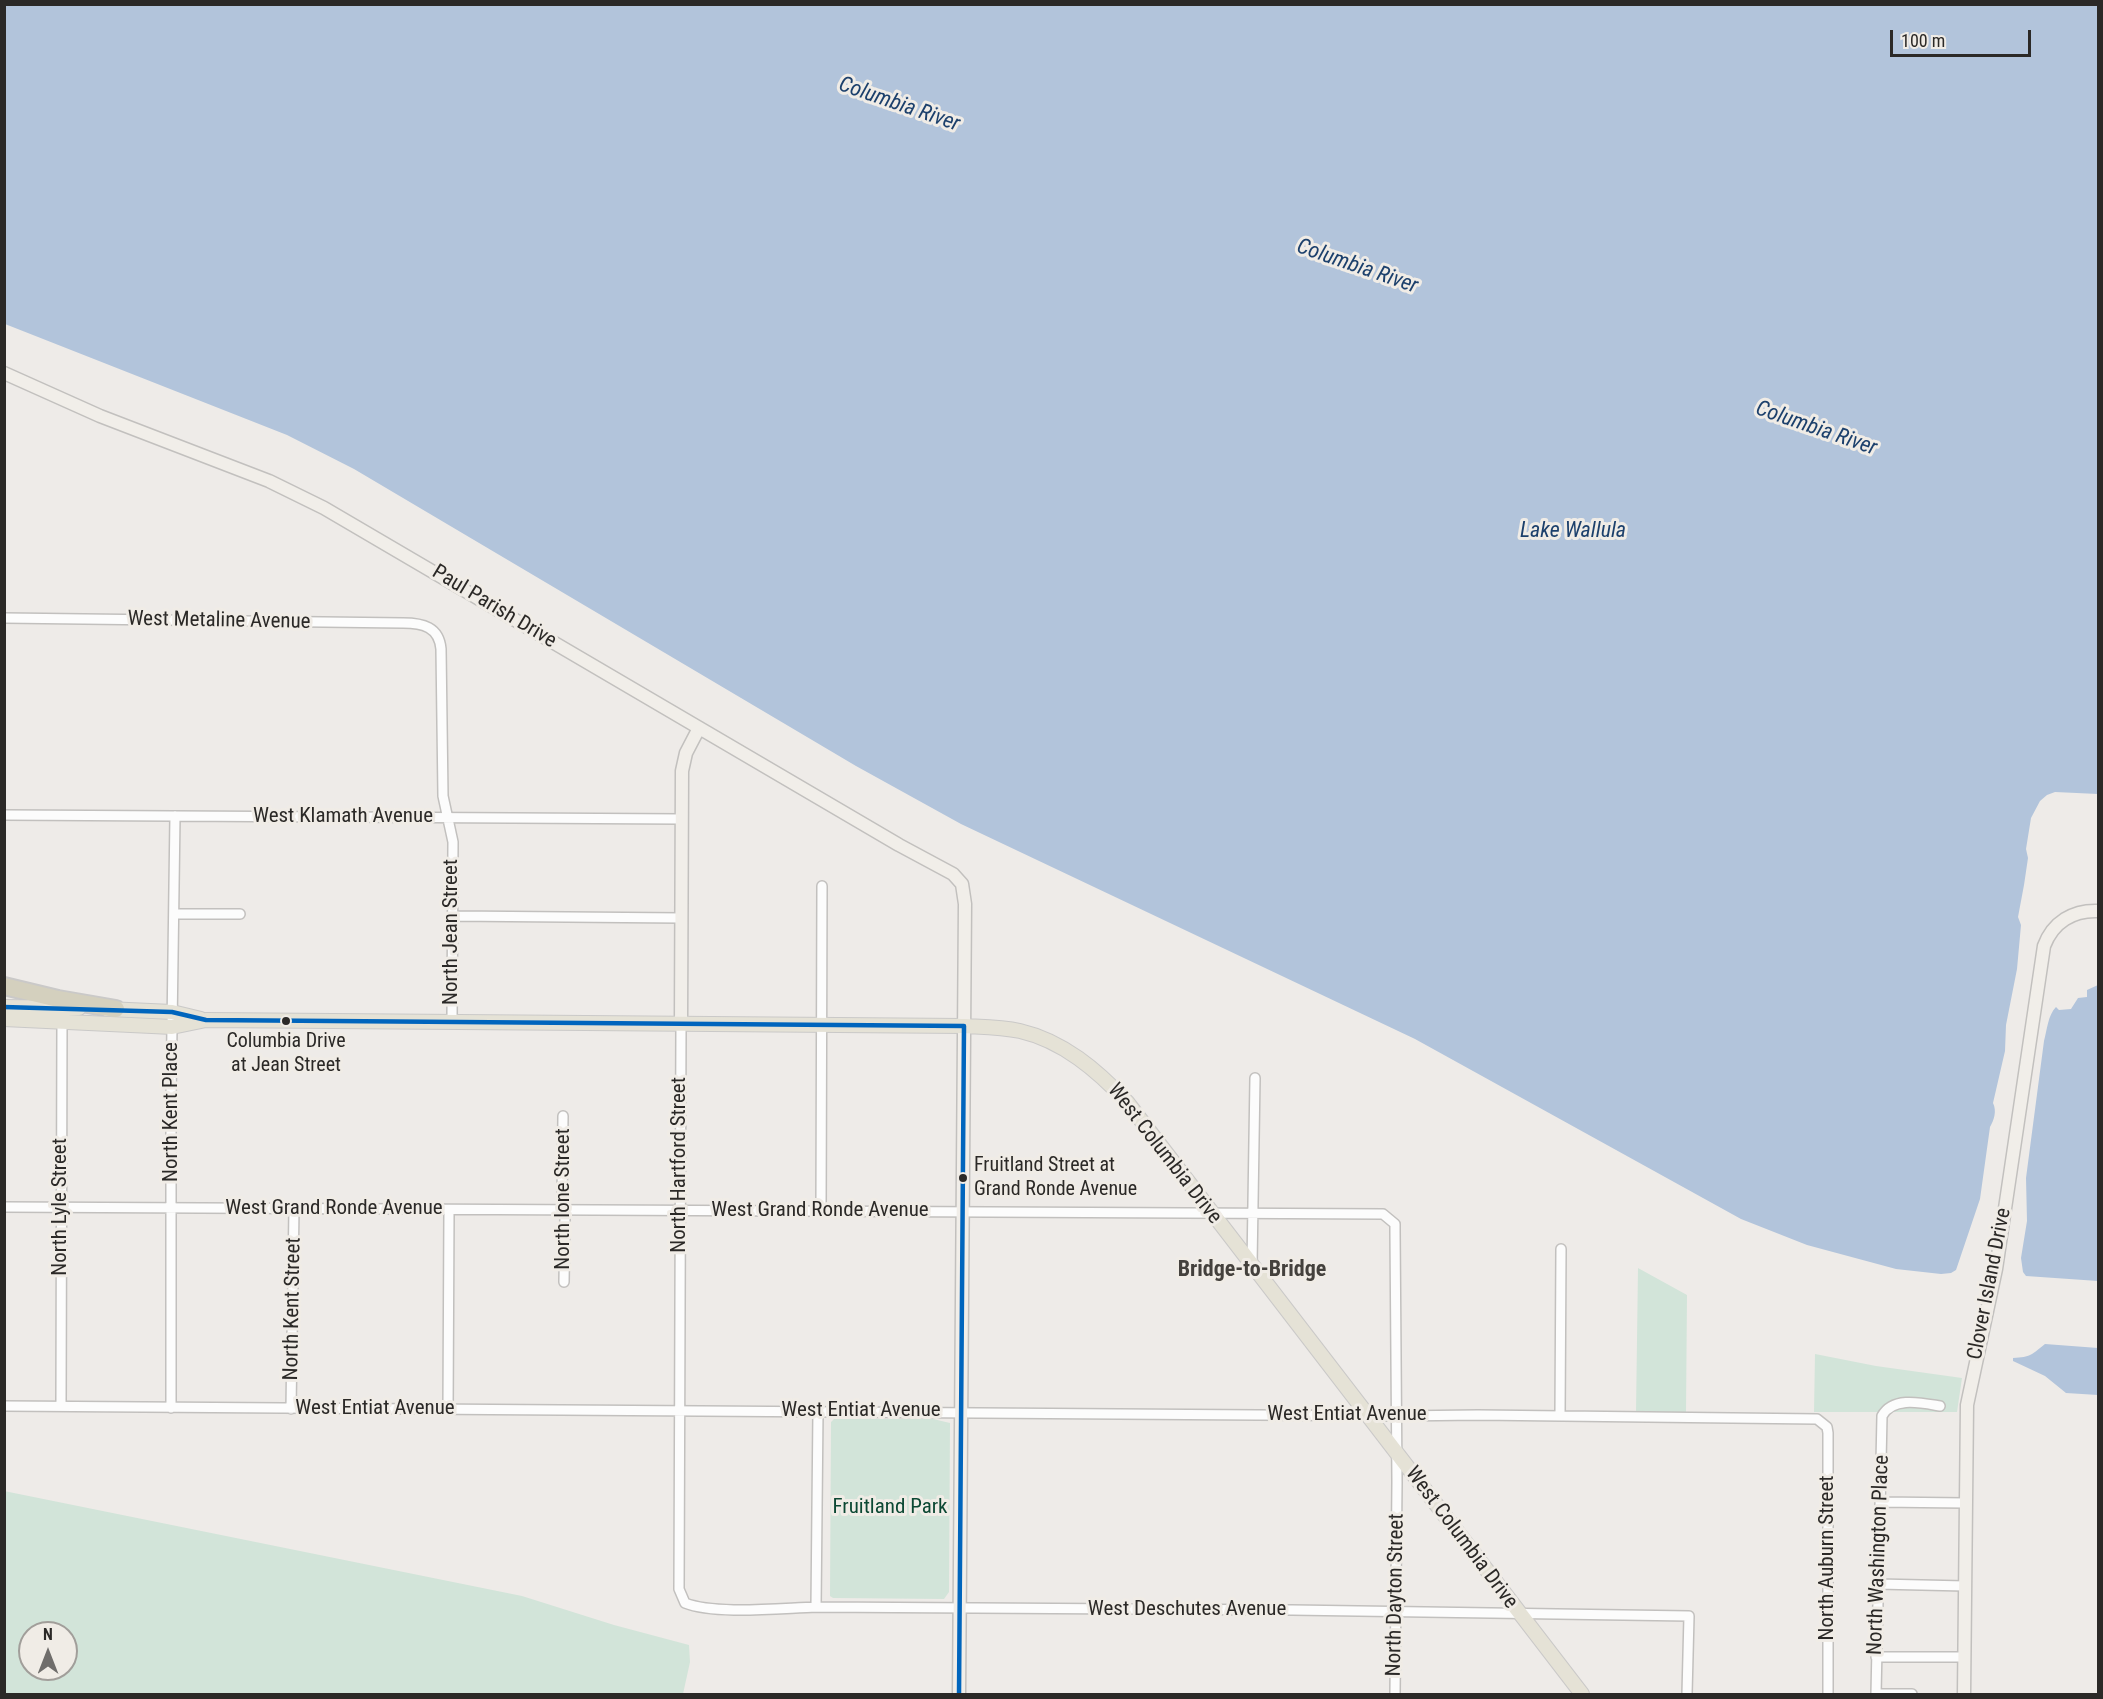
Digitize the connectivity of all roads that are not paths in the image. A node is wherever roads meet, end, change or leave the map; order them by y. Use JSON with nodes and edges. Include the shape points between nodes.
{"nodes":[{"id":1,"x":4,"y":373,"type":"edge"},
{"id":2,"x":4,"y":618,"type":"edge"},
{"id":3,"x":432,"y":629,"type":"joint"},
{"id":4,"x":699,"y":728,"type":"junction"},
{"id":5,"x":4,"y":815,"type":"edge"},
{"id":6,"x":175,"y":816,"type":"junction"},
{"id":7,"x":448,"y":818,"type":"junction"},
{"id":8,"x":682,"y":819,"type":"junction"},
{"id":9,"x":822,"y":886,"type":"dead end"},
{"id":10,"x":2098,"y":911,"type":"edge"},
{"id":11,"x":174,"y":914,"type":"junction"},
{"id":12,"x":240,"y":915,"type":"dead end"},
{"id":13,"x":452,"y":916,"type":"junction"},
{"id":14,"x":682,"y":918,"type":"junction"},
{"id":15,"x":4,"y":986,"type":"edge"},
{"id":16,"x":4,"y":1006,"type":"edge"},
{"id":17,"x":116,"y":1010,"type":"junction"},
{"id":18,"x":62,"y":1015,"type":"junction"},
{"id":19,"x":4,"y":1019,"type":"edge"},
{"id":20,"x":172,"y":1019,"type":"junction"},
{"id":21,"x":452,"y":1022,"type":"junction"},
{"id":22,"x":681,"y":1024,"type":"junction"},
{"id":23,"x":821,"y":1025,"type":"junction"},
{"id":24,"x":964,"y":1026,"type":"junction"},
{"id":25,"x":1255,"y":1078,"type":"dead end"},
{"id":26,"x":563,"y":1116,"type":"dead end"},
{"id":27,"x":4,"y":1207,"type":"edge"},
{"id":28,"x":62,"y":1207,"type":"junction"},
{"id":29,"x":171,"y":1208,"type":"junction"},
{"id":30,"x":294,"y":1208,"type":"junction"},
{"id":31,"x":449,"y":1210,"type":"junction"},
{"id":32,"x":563,"y":1210,"type":"junction"},
{"id":33,"x":680,"y":1210,"type":"junction"},
{"id":34,"x":821,"y":1211,"type":"junction"},
{"id":35,"x":963,"y":1212,"type":"junction"},
{"id":36,"x":1212,"y":1214,"type":"junction"},
{"id":37,"x":1253,"y":1214,"type":"junction"},
{"id":38,"x":1383,"y":1214,"type":"joint"},
{"id":39,"x":1561,"y":1249,"type":"dead end"},
{"id":40,"x":1252,"y":1265,"type":"junction"},
{"id":41,"x":564,"y":1281,"type":"dead end"},
{"id":42,"x":4,"y":1406,"type":"edge"},
{"id":43,"x":61,"y":1406,"type":"junction"},
{"id":44,"x":1940,"y":1406,"type":"dead end"},
{"id":45,"x":171,"y":1408,"type":"junction"},
{"id":46,"x":291,"y":1409,"type":"junction"},
{"id":47,"x":448,"y":1410,"type":"junction"},
{"id":48,"x":679,"y":1411,"type":"junction"},
{"id":49,"x":818,"y":1411,"type":"junction"},
{"id":50,"x":961,"y":1412,"type":"junction"},
{"id":51,"x":1366,"y":1414,"type":"junction"},
{"id":52,"x":1397,"y":1416,"type":"junction"},
{"id":53,"x":1560,"y":1416,"type":"junction"},
{"id":54,"x":1824,"y":1423,"type":"joint"},
{"id":55,"x":1396,"y":1454,"type":"junction"},
{"id":56,"x":1880,"y":1502,"type":"junction"},
{"id":57,"x":1965,"y":1503,"type":"junction"},
{"id":58,"x":1878,"y":1584,"type":"junction"},
{"id":59,"x":1965,"y":1586,"type":"junction"},
{"id":60,"x":685,"y":1603,"type":"joint"},
{"id":61,"x":816,"y":1607,"type":"junction"},
{"id":62,"x":960,"y":1608,"type":"junction"},
{"id":63,"x":1395,"y":1612,"type":"junction"},
{"id":64,"x":1519,"y":1614,"type":"junction"},
{"id":65,"x":1965,"y":1656,"type":"junction"},
{"id":66,"x":1876,"y":1657,"type":"junction"},
{"id":67,"x":1876,"y":1694,"type":"edge"},
{"id":68,"x":959,"y":1695,"type":"edge"},
{"id":69,"x":1395,"y":1695,"type":"edge"},
{"id":70,"x":1582,"y":1695,"type":"edge"},
{"id":71,"x":1687,"y":1695,"type":"edge"},
{"id":72,"x":1828,"y":1695,"type":"edge"},
{"id":73,"x":1912,"y":1695,"type":"edge"},
{"id":74,"x":1964,"y":1695,"type":"edge"}],
"edges":[{"from":1,"to":4,"type":"street","name":"Paul Parish Drive","via":[[100,416],[302,496]]},
{"from":2,"to":3,"type":"street","name":"West Metaline Avenue","via":[[403,623]]},
{"from":3,"to":7,"type":"street","name":"North Jean Street","via":[[440,640],[441,650],[443,796]]},
{"from":4,"to":8,"type":"street","name":"North Hartford Street","via":[[683,765]]},
{"from":4,"to":24,"type":"street","name":"Paul Parish Drive","via":[[962,883]]},
{"from":5,"to":6,"type":"street","name":"West Klamath Avenue"},
{"from":6,"to":7,"type":"street","name":"West Klamath Avenue"},
{"from":6,"to":11,"type":"street","name":"North Kent Place"},
{"from":7,"to":8,"type":"street","name":"West Klamath Avenue"},
{"from":7,"to":13,"type":"street","name":"North Jean Street","via":[[453,842]]},
{"from":8,"to":14,"type":"street","name":"North Hartford Street"},
{"from":9,"to":23,"type":"street"},
{"from":10,"to":57,"type":"street","name":"Clover Island Drive","via":[[2068,917],[2055,927],[2044,946],[1996,1269],[1967,1405]]},
{"from":11,"to":12,"type":"street"},
{"from":11,"to":20,"type":"street","name":"North Kent Place"},
{"from":13,"to":14,"type":"street"},
{"from":13,"to":21,"type":"street","name":"North Jean Street"},
{"from":14,"to":22,"type":"street","name":"North Hartford Street"},
{"from":15,"to":17,"type":"highway"},
{"from":16,"to":18,"type":"main road","name":"West Columbia Drive"},
{"from":17,"to":18,"type":"main road","name":"West Columbia Drive"},
{"from":17,"to":20,"type":"main road","name":"West Columbia Drive"},
{"from":18,"to":19,"type":"main road","name":"West Columbia Drive"},
{"from":18,"to":20,"type":"main road","name":"West Columbia Drive"},
{"from":18,"to":28,"type":"street","name":"North Lyle Street"},
{"from":20,"to":21,"type":"main road","name":"West Columbia Drive"},
{"from":20,"to":29,"type":"street","name":"North Kent Place"},
{"from":21,"to":22,"type":"main road","name":"West Columbia Drive"},
{"from":22,"to":23,"type":"main road","name":"West Columbia Drive"},
{"from":22,"to":33,"type":"street","name":"North Hartford Street"},
{"from":23,"to":24,"type":"main road","name":"West Columbia Drive"},
{"from":23,"to":34,"type":"street"},
{"from":24,"to":35,"type":"street"},
{"from":24,"to":36,"type":"main road","name":"West Columbia Drive","via":[[1037,1036],[1087,1064],[1127,1102]]},
{"from":25,"to":37,"type":"street"},
{"from":26,"to":32,"type":"street","name":"North Ione Street"},
{"from":27,"to":28,"type":"street","name":"West Grand Ronde Avenue"},
{"from":28,"to":29,"type":"street","name":"West Grand Ronde Avenue"},
{"from":28,"to":43,"type":"street","name":"North Lyle Street"},
{"from":29,"to":30,"type":"street","name":"West Grand Ronde Avenue"},
{"from":29,"to":45,"type":"street","name":"North Kent Place"},
{"from":30,"to":31,"type":"street","name":"West Grand Ronde Avenue"},
{"from":30,"to":46,"type":"street","name":"North Kent Street"},
{"from":31,"to":32,"type":"street","name":"West Grand Ronde Avenue"},
{"from":31,"to":47,"type":"street"},
{"from":32,"to":33,"type":"street","name":"West Grand Ronde Avenue"},
{"from":32,"to":41,"type":"street","name":"North Ione Street"},
{"from":33,"to":34,"type":"street","name":"West Grand Ronde Avenue"},
{"from":33,"to":48,"type":"street","name":"North Hartford Street"},
{"from":34,"to":35,"type":"street","name":"West Grand Ronde Avenue"},
{"from":35,"to":36,"type":"street","name":"West Grand Ronde Avenue"},
{"from":35,"to":50,"type":"street"},
{"from":36,"to":37,"type":"street","name":"West Grand Ronde Avenue"},
{"from":36,"to":40,"type":"main road","name":"West Columbia Drive"},
{"from":37,"to":38,"type":"street","name":"West Grand Ronde Avenue"},
{"from":37,"to":40,"type":"street"},
{"from":38,"to":52,"type":"street","name":"North Dayton Street","via":[[1395,1224]]},
{"from":39,"to":53,"type":"street"},
{"from":40,"to":51,"type":"main road","name":"West Columbia Drive"},
{"from":42,"to":43,"type":"street","name":"West Entiat Avenue"},
{"from":43,"to":45,"type":"street","name":"West Entiat Avenue"},
{"from":44,"to":56,"type":"street","name":"North Washington Place","via":[[1904,1403],[1889,1408],[1882,1416]]},
{"from":45,"to":46,"type":"street","name":"West Entiat Avenue"},
{"from":46,"to":47,"type":"street","name":"West Entiat Avenue"},
{"from":47,"to":48,"type":"street","name":"West Entiat Avenue"},
{"from":48,"to":49,"type":"street","name":"West Entiat Avenue"},
{"from":48,"to":60,"type":"street","name":"North Hartford Street","via":[[679,1589]]},
{"from":49,"to":50,"type":"street","name":"West Entiat Avenue"},
{"from":49,"to":61,"type":"street"},
{"from":50,"to":51,"type":"street","name":"West Entiat Avenue"},
{"from":50,"to":62,"type":"street"},
{"from":51,"to":52,"type":"street","name":"West Entiat Avenue"},
{"from":51,"to":55,"type":"main road","name":"West Columbia Drive"},
{"from":52,"to":53,"type":"street","name":"West Entiat Avenue"},
{"from":52,"to":55,"type":"street","name":"North Dayton Street"},
{"from":53,"to":54,"type":"street","name":"West Entiat Avenue","via":[[1817,1419]]},
{"from":54,"to":72,"type":"street","name":"North Auburn Street","via":[[1828,1433]]},
{"from":55,"to":63,"type":"street","name":"North Dayton Street"},
{"from":55,"to":64,"type":"main road","name":"West Columbia Drive"},
{"from":56,"to":57,"type":"street"},
{"from":56,"to":58,"type":"street","name":"North Washington Place"},
{"from":57,"to":59,"type":"street","name":"Clover Island Drive"},
{"from":58,"to":59,"type":"street"},
{"from":58,"to":66,"type":"street","name":"North Washington Place"},
{"from":59,"to":65,"type":"street","name":"Clover Island Drive"},
{"from":60,"to":61,"type":"street","name":"West Deschutes Avenue","via":[[714,1608]]},
{"from":61,"to":62,"type":"street","name":"West Deschutes Avenue"},
{"from":62,"to":63,"type":"street","name":"West Deschutes Avenue"},
{"from":62,"to":68,"type":"street"},
{"from":63,"to":64,"type":"street","name":"West Deschutes Avenue"},
{"from":63,"to":69,"type":"street","name":"North Dayton Street"},
{"from":64,"to":70,"type":"main road","name":"West Columbia Drive"},
{"from":64,"to":71,"type":"street","name":"West Deschutes Avenue","via":[[1689,1616]]},
{"from":65,"to":66,"type":"street"},
{"from":65,"to":74,"type":"street","name":"Clover Island Drive"},
{"from":66,"to":67,"type":"street","name":"North Washington Place"},
{"from":67,"to":73,"type":"street"}]}
